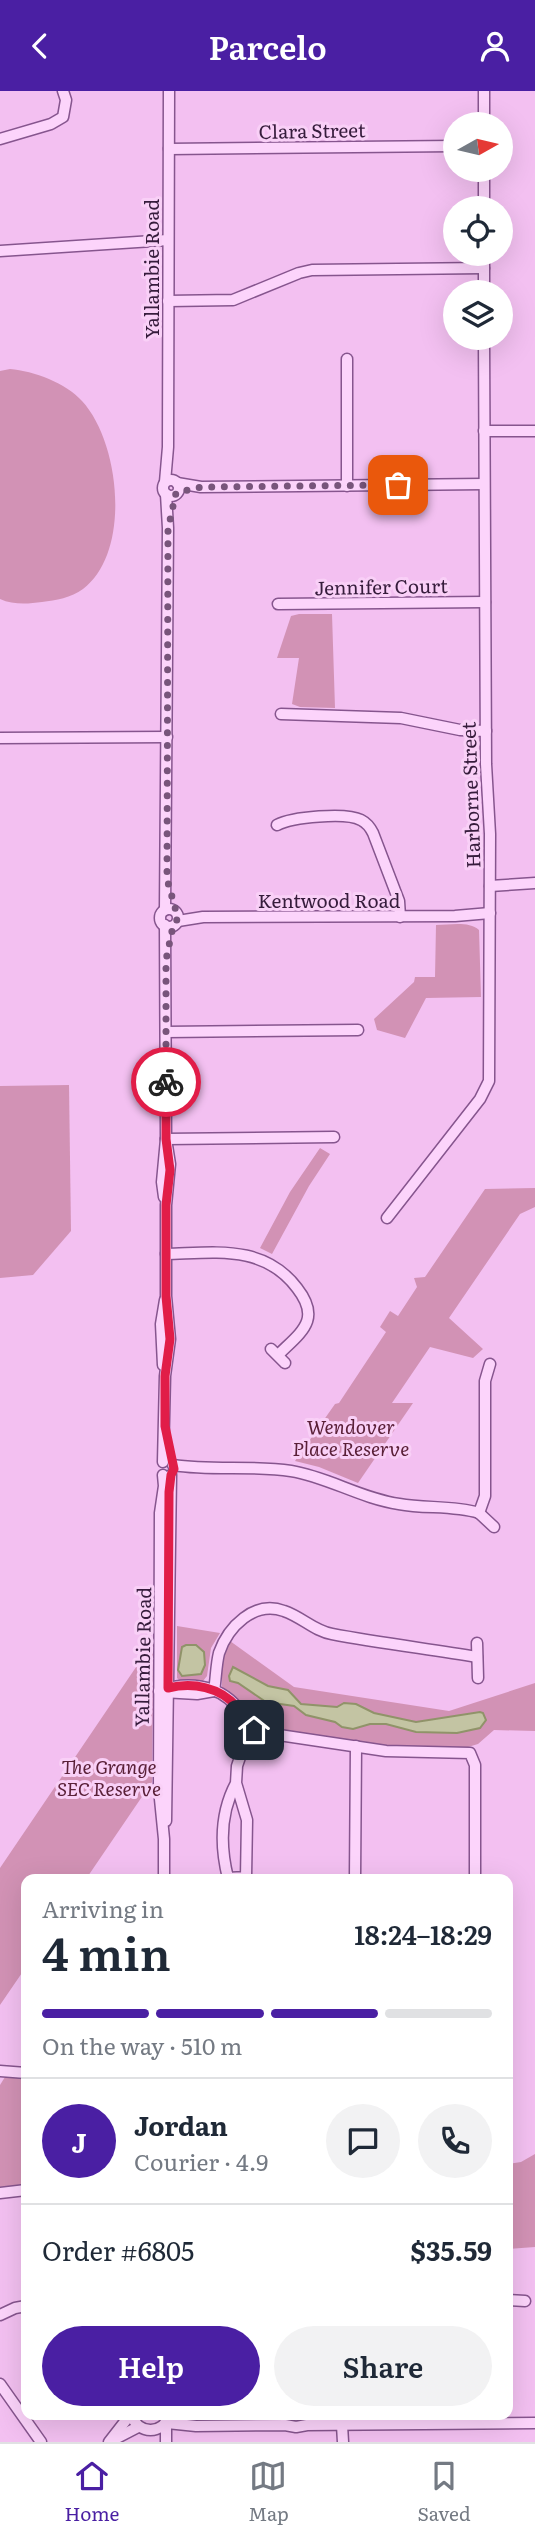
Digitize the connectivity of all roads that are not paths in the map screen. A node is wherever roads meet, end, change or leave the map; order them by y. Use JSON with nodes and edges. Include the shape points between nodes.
{"nodes":[{"id":1,"x":63,"y":91,"type":"edge"},
{"id":2,"x":169,"y":91,"type":"edge"},
{"id":3,"x":484,"y":91,"type":"edge"},
{"id":4,"x":484,"y":112,"type":"edge"},
{"id":5,"x":0,"y":139,"type":"edge"},
{"id":6,"x":443,"y":146,"type":"edge"},
{"id":7,"x":169,"y":149,"type":"junction"},
{"id":8,"x":168,"y":240,"type":"junction"},
{"id":9,"x":0,"y":251,"type":"edge"},
{"id":10,"x":484,"y":268,"type":"joint"},
{"id":11,"x":484,"y":280,"type":"edge"},
{"id":12,"x":168,"y":301,"type":"junction"},
{"id":13,"x":484,"y":350,"type":"edge"},
{"id":14,"x":348,"y":359,"type":"dead end"},
{"id":15,"x":484,"y":431,"type":"junction"},
{"id":16,"x":535,"y":431,"type":"edge"},
{"id":17,"x":484,"y":484,"type":"junction"},
{"id":18,"x":347,"y":486,"type":"junction"},
{"id":19,"x":173,"y":488,"type":"junction"},
{"id":20,"x":485,"y":602,"type":"junction"},
{"id":21,"x":278,"y":604,"type":"dead end"},
{"id":22,"x":281,"y":714,"type":"dead end"},
{"id":23,"x":486,"y":731,"type":"junction"},
{"id":24,"x":167,"y":737,"type":"junction"},
{"id":25,"x":0,"y":738,"type":"edge"},
{"id":26,"x":277,"y":825,"type":"dead end"},
{"id":27,"x":490,"y":882,"type":"junction"},
{"id":28,"x":535,"y":882,"type":"edge"},
{"id":29,"x":400,"y":917,"type":"junction"},
{"id":30,"x":490,"y":917,"type":"junction"},
{"id":31,"x":172,"y":918,"type":"junction"},
{"id":32,"x":358,"y":1030,"type":"dead end"},
{"id":33,"x":166,"y":1032,"type":"junction"},
{"id":34,"x":334,"y":1137,"type":"dead end"},
{"id":35,"x":166,"y":1139,"type":"junction"},
{"id":36,"x":387,"y":1218,"type":"dead end"},
{"id":37,"x":166,"y":1254,"type":"junction"},
{"id":38,"x":278,"y":1356,"type":"dead end"},
{"id":39,"x":490,"y":1364,"type":"dead end"},
{"id":40,"x":169,"y":1469,"type":"junction"},
{"id":41,"x":479,"y":1513,"type":"junction"},
{"id":42,"x":494,"y":1527,"type":"dead end"},
{"id":43,"x":477,"y":1643,"type":"dead end"},
{"id":44,"x":477,"y":1657,"type":"junction"},
{"id":45,"x":478,"y":1678,"type":"dead end"},
{"id":46,"x":165,"y":1691,"type":"junction"},
{"id":47,"x":214,"y":1691,"type":"junction"},
{"id":48,"x":250,"y":1728,"type":"junction"},
{"id":49,"x":356,"y":1746,"type":"junction"},
{"id":50,"x":236,"y":1783,"type":"junction"},
{"id":51,"x":164,"y":1874,"type":"edge"},
{"id":52,"x":227,"y":1874,"type":"edge"},
{"id":53,"x":246,"y":1874,"type":"edge"},
{"id":54,"x":355,"y":1874,"type":"edge"},
{"id":55,"x":475,"y":1874,"type":"edge"},
{"id":56,"x":0,"y":2071,"type":"edge"},
{"id":57,"x":21,"y":2073,"type":"edge"},
{"id":58,"x":21,"y":2191,"type":"edge"},
{"id":59,"x":0,"y":2193,"type":"edge"},
{"id":60,"x":513,"y":2300,"type":"edge"},
{"id":61,"x":524,"y":2301,"type":"dead end"},
{"id":62,"x":21,"y":2307,"type":"edge"},
{"id":63,"x":0,"y":2315,"type":"edge"},
{"id":64,"x":0,"y":2384,"type":"edge"},
{"id":65,"x":21,"y":2414,"type":"edge"},
{"id":66,"x":25,"y":2420,"type":"edge"},
{"id":67,"x":126,"y":2420,"type":"edge"},
{"id":68,"x":135,"y":2420,"type":"edge"},
{"id":69,"x":168,"y":2420,"type":"edge"},
{"id":70,"x":196,"y":2420,"type":"edge"},
{"id":71,"x":478,"y":2420,"type":"edge"},
{"id":72,"x":512,"y":2420,"type":"edge"},
{"id":73,"x":283,"y":2422,"type":"edge"},
{"id":74,"x":535,"y":2423,"type":"edge"},
{"id":75,"x":210,"y":2425,"type":"junction"},
{"id":76,"x":342,"y":2425,"type":"junction"},
{"id":77,"x":143,"y":2429,"type":"junction"},
{"id":78,"x":41,"y":2442,"type":"edge"},
{"id":79,"x":158,"y":2442,"type":"edge"},
{"id":80,"x":166,"y":2442,"type":"edge"},
{"id":81,"x":343,"y":2442,"type":"edge"}],
"edges":[{"from":1,"to":5,"type":"street","via":[[63,117]]},
{"from":2,"to":7,"type":"street","name":"Yallambie Road"},
{"from":3,"to":4,"type":"street"},
{"from":6,"to":7,"type":"street","name":"Clara Street"},
{"from":7,"to":8,"type":"street","name":"Yallambie Road"},
{"from":8,"to":9,"type":"street"},
{"from":8,"to":12,"type":"street","name":"Yallambie Road"},
{"from":10,"to":11,"type":"street"},
{"from":10,"to":12,"type":"street","via":[[306,271],[238,299]]},
{"from":12,"to":19,"type":"street","name":"Yallambie Road","via":[[168,447]]},
{"from":13,"to":15,"type":"street","name":"Harborne Street"},
{"from":14,"to":18,"type":"street"},
{"from":15,"to":16,"type":"street"},
{"from":15,"to":17,"type":"street","name":"Harborne Street"},
{"from":17,"to":18,"type":"street"},
{"from":17,"to":20,"type":"street","name":"Harborne Street"},
{"from":18,"to":19,"type":"street"},
{"from":19,"to":24,"type":"street","name":"Yallambie Road","via":[[168,529]]},
{"from":20,"to":21,"type":"street","name":"Jennifer Court"},
{"from":20,"to":23,"type":"street","name":"Harborne Street"},
{"from":22,"to":23,"type":"street","via":[[401,718]]},
{"from":23,"to":27,"type":"street","name":"Harborne Street"},
{"from":24,"to":25,"type":"street"},
{"from":24,"to":31,"type":"street","name":"Yallambie Road","via":[[167,879]]},
{"from":26,"to":29,"type":"street","via":[[302,818],[363,821],[373,832],[399,901]]},
{"from":27,"to":28,"type":"street"},
{"from":27,"to":30,"type":"street","name":"Harborne Street"},
{"from":29,"to":30,"type":"street","name":"Kentwood Road"},
{"from":29,"to":31,"type":"street","name":"Kentwood Road"},
{"from":30,"to":36,"type":"street","name":"Harborne Street","via":[[487,1088]]},
{"from":31,"to":33,"type":"street","name":"Yallambie Road","via":[[166,960]]},
{"from":32,"to":33,"type":"street"},
{"from":33,"to":35,"type":"street","name":"Yallambie Road"},
{"from":34,"to":35,"type":"street"},
{"from":35,"to":37,"type":"street","name":"Yallambie Road","via":[[162,1165]]},
{"from":37,"to":38,"type":"street","via":[[252,1256],[288,1277],[308,1304],[309,1315],[303,1330]]},
{"from":37,"to":40,"type":"street","name":"Yallambie Road","via":[[161,1324]]},
{"from":39,"to":41,"type":"street","via":[[485,1381],[485,1496]]},
{"from":40,"to":41,"type":"street","via":[[292,1471],[388,1502]]},
{"from":40,"to":46,"type":"street","name":"Yallambie Road"},
{"from":41,"to":42,"type":"street"},
{"from":43,"to":44,"type":"street"},
{"from":44,"to":45,"type":"street"},
{"from":44,"to":47,"type":"street","via":[[325,1633],[288,1612],[263,1608],[246,1616],[228,1637],[218,1660]]},
{"from":46,"to":47,"type":"street","via":[[198,1685]]},
{"from":46,"to":51,"type":"street","name":"Yallambie Road","via":[[159,1789]]},
{"from":47,"to":48,"type":"street","via":[[235,1705]]},
{"from":48,"to":49,"type":"street"},
{"from":48,"to":50,"type":"street"},
{"from":49,"to":54,"type":"street"},
{"from":49,"to":55,"type":"street","via":[[472,1754]]},
{"from":50,"to":52,"type":"street","via":[[223,1827]]},
{"from":50,"to":53,"type":"street","via":[[247,1820]]},
{"from":56,"to":57,"type":"street"},
{"from":58,"to":59,"type":"street"},
{"from":60,"to":61,"type":"street"},
{"from":62,"to":63,"type":"street"},
{"from":64,"to":65,"type":"street"},
{"from":66,"to":78,"type":"street"},
{"from":67,"to":77,"type":"street","via":[[109,2442]]},
{"from":68,"to":77,"type":"street"},
{"from":69,"to":75,"type":"street"},
{"from":69,"to":77,"type":"street","via":[[154,2430]]},
{"from":69,"to":80,"type":"street"},
{"from":70,"to":75,"type":"street"},
{"from":71,"to":76,"type":"street"},
{"from":72,"to":74,"type":"street"},
{"from":73,"to":75,"type":"street"},
{"from":73,"to":76,"type":"street","via":[[300,2427]]},
{"from":76,"to":81,"type":"street"},
{"from":77,"to":79,"type":"street"}]}
